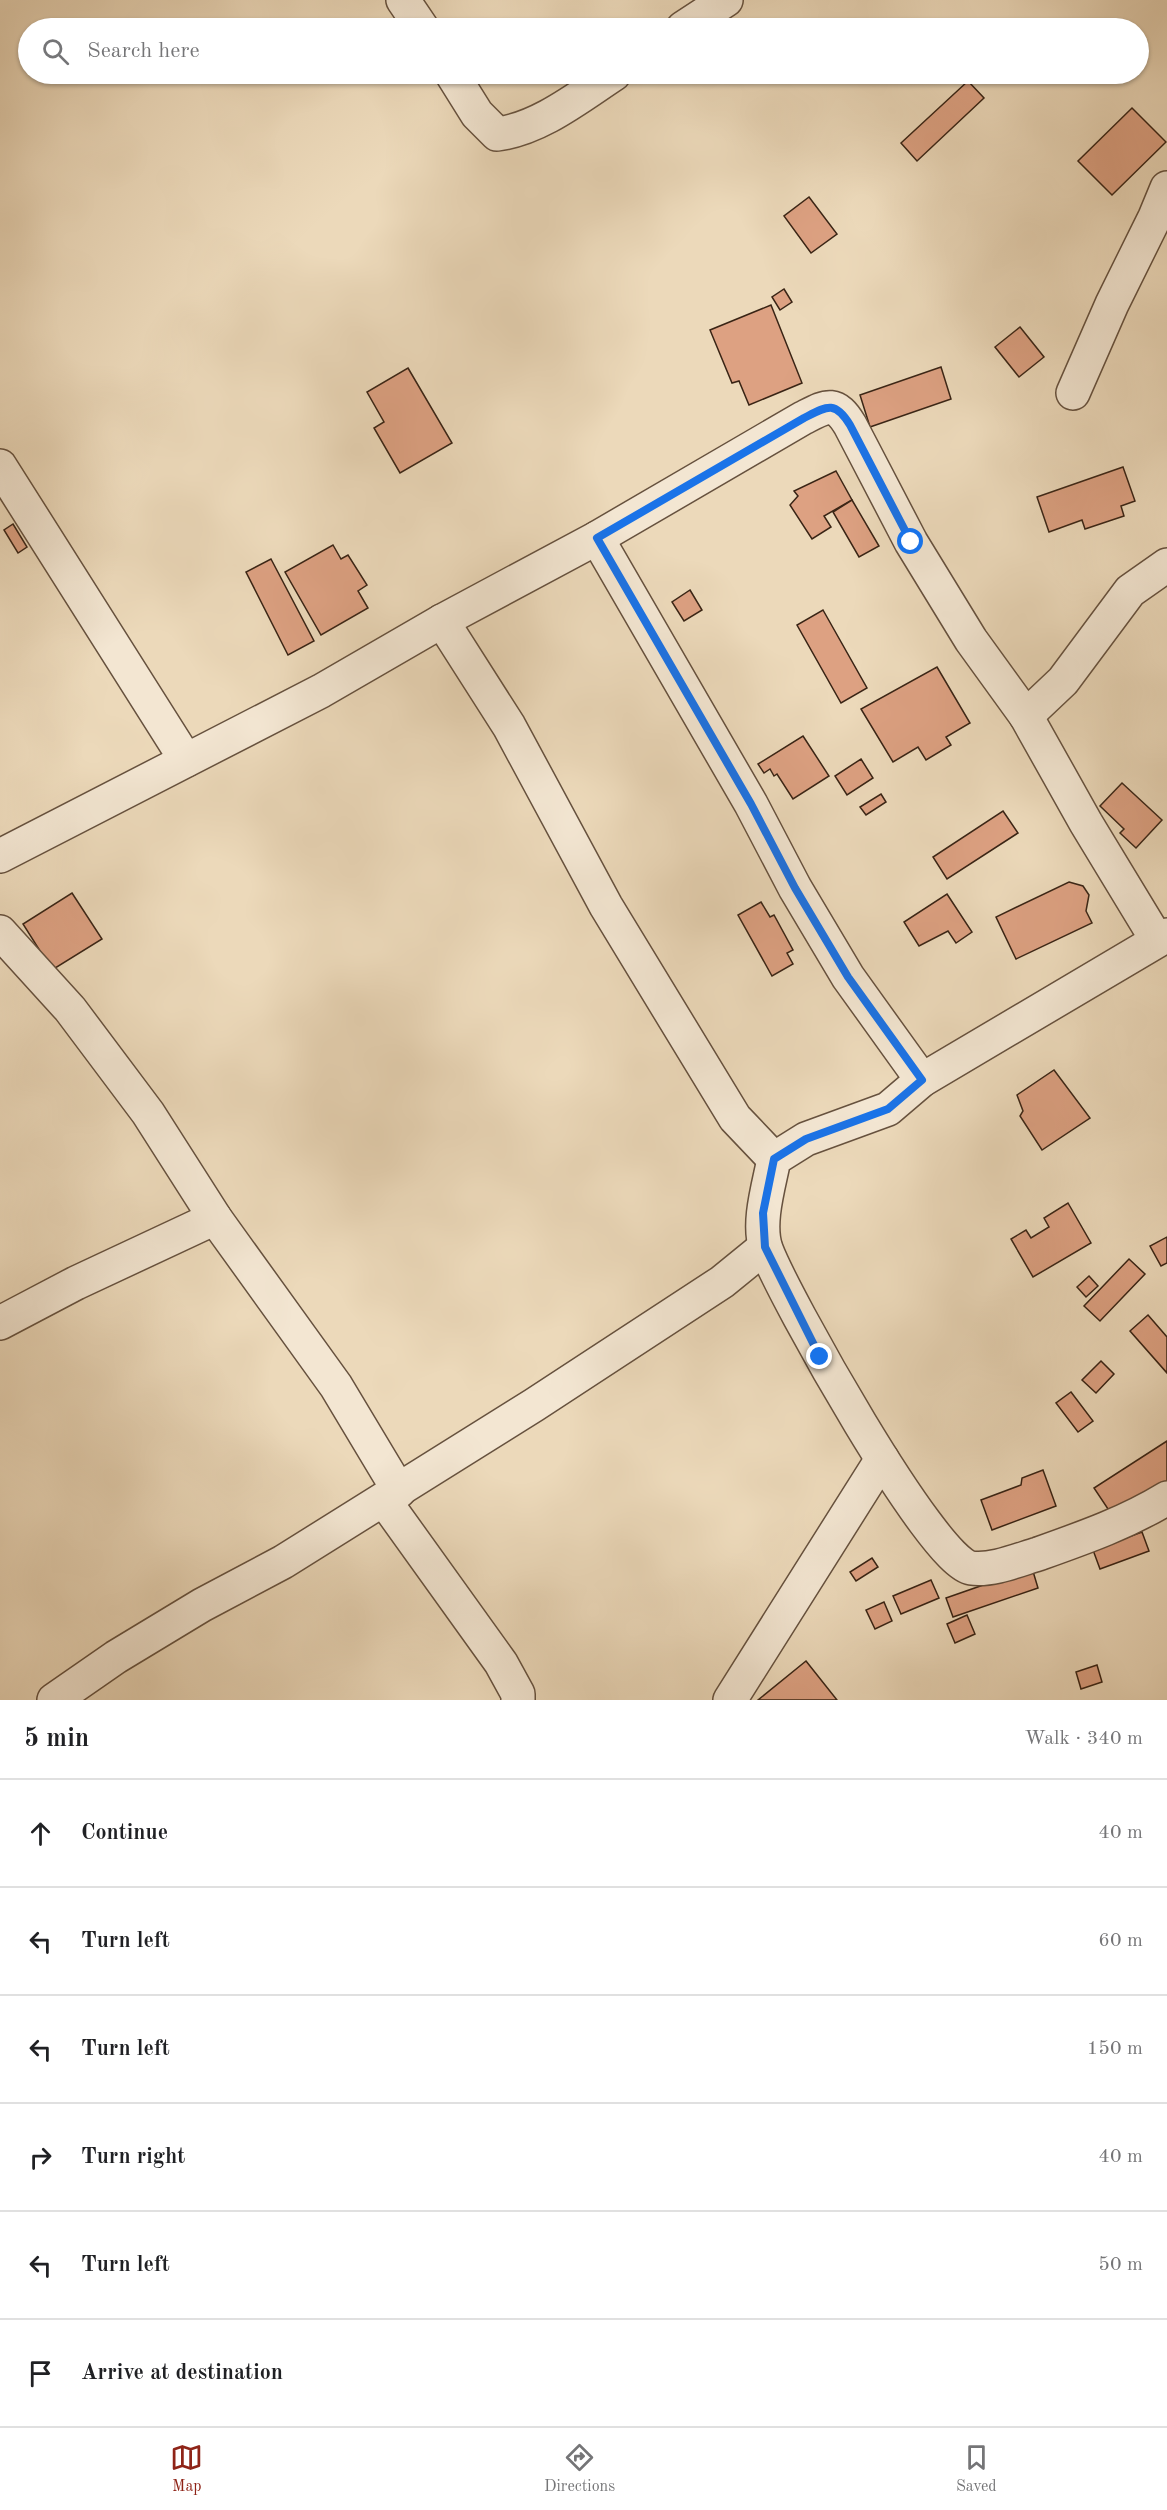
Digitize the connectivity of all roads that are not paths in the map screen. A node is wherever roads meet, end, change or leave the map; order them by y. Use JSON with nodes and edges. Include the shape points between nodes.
{"nodes":[{"id":1,"x":403,"y":0,"type":"edge"},
{"id":2,"x":726,"y":0,"type":"edge"},
{"id":3,"x":415,"y":18,"type":"edge"},
{"id":4,"x":698,"y":18,"type":"edge"},
{"id":5,"x":458,"y":84,"type":"edge"},
{"id":6,"x":599,"y":84,"type":"edge"},
{"id":7,"x":1167,"y":188,"type":"edge"},
{"id":8,"x":1073,"y":393,"type":"dead end"},
{"id":9,"x":0,"y":466,"type":"edge"},
{"id":10,"x":597,"y":538,"type":"junction"},
{"id":11,"x":1167,"y":565,"type":"edge"},
{"id":12,"x":442,"y":621,"type":"junction"},
{"id":13,"x":1026,"y":716,"type":"junction"},
{"id":14,"x":186,"y":760,"type":"junction"},
{"id":15,"x":0,"y":856,"type":"edge"},
{"id":16,"x":0,"y":932,"type":"edge"},
{"id":17,"x":1162,"y":937,"type":"edge"},
{"id":18,"x":922,"y":1080,"type":"junction"},
{"id":19,"x":774,"y":1159,"type":"junction"},
{"id":20,"x":215,"y":1218,"type":"junction"},
{"id":21,"x":765,"y":1247,"type":"junction"},
{"id":22,"x":0,"y":1323,"type":"edge"},
{"id":23,"x":882,"y":1459,"type":"junction"},
{"id":24,"x":392,"y":1496,"type":"junction"},
{"id":25,"x":1167,"y":1498,"type":"edge"},
{"id":26,"x":65,"y":1699,"type":"edge"},
{"id":27,"x":518,"y":1700,"type":"edge"},
{"id":28,"x":730,"y":1700,"type":"edge"}],
"edges":[{"from":1,"to":3,"type":"street"},
{"from":2,"to":4,"type":"street"},
{"from":5,"to":6,"type":"street","via":[[477,114],[497,134],[518,131]]},
{"from":7,"to":8,"type":"street"},
{"from":9,"to":14,"type":"street"},
{"from":10,"to":12,"type":"street"},
{"from":10,"to":13,"type":"street","via":[[804,418],[831,407],[841,410],[917,552],[971,640]]},
{"from":10,"to":18,"type":"street","via":[[836,957]]},
{"from":11,"to":13,"type":"street","via":[[1130,591],[1063,681]]},
{"from":12,"to":14,"type":"street","via":[[321,691]]},
{"from":12,"to":19,"type":"street","via":[[509,726],[606,906],[735,1118]]},
{"from":13,"to":17,"type":"street","via":[[1086,824]]},
{"from":14,"to":15,"type":"street"},
{"from":16,"to":20,"type":"street","via":[[70,1009],[148,1113]]},
{"from":17,"to":18,"type":"street"},
{"from":18,"to":19,"type":"street","via":[[888,1109],[806,1139]]},
{"from":19,"to":21,"type":"street","via":[[763,1213]]},
{"from":20,"to":22,"type":"street"},
{"from":20,"to":24,"type":"street","via":[[336,1386]]},
{"from":21,"to":23,"type":"street","via":[[820,1357]]},
{"from":21,"to":24,"type":"street","via":[[722,1282]]},
{"from":23,"to":25,"type":"street","via":[[953,1557],[970,1568],[994,1567],[1107,1530]]},
{"from":23,"to":28,"type":"street"},
{"from":24,"to":26,"type":"street","via":[[116,1657]]},
{"from":24,"to":27,"type":"street","via":[[501,1663]]}]}
